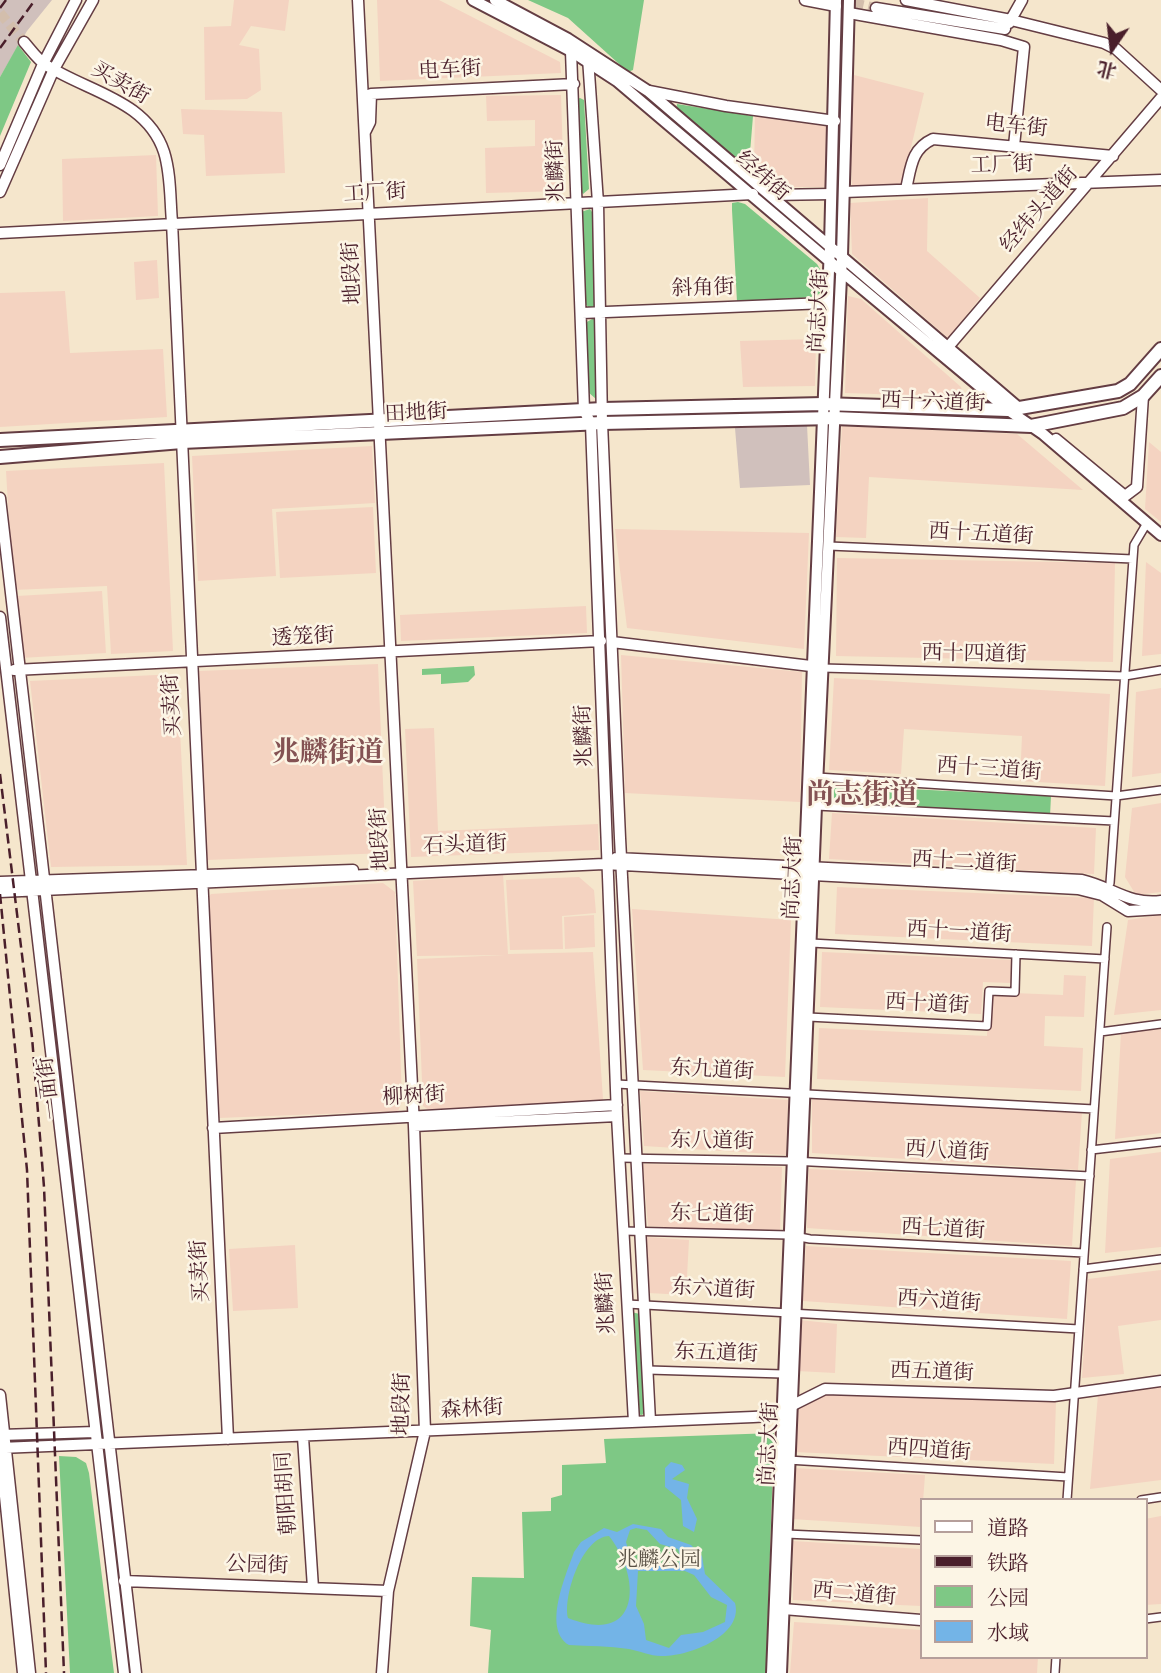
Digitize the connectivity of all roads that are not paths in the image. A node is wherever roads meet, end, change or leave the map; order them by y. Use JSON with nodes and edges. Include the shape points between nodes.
{"nodes":[{"id":1,"x":76,"y":0,"type":"edge"},
{"id":2,"x":93,"y":0,"type":"edge"},
{"id":3,"x":358,"y":0,"type":"edge"},
{"id":4,"x":473,"y":0,"type":"edge"},
{"id":5,"x":495,"y":0,"type":"edge"},
{"id":6,"x":805,"y":0,"type":"edge"},
{"id":7,"x":849,"y":0,"type":"edge"},
{"id":8,"x":906,"y":0,"type":"edge"},
{"id":9,"x":1022,"y":0,"type":"edge"},
{"id":10,"x":836,"y":3,"type":"edge"},
{"id":11,"x":876,"y":8,"type":"tunnel mouth"},
{"id":12,"x":849,"y":13,"type":"junction"},
{"id":13,"x":1008,"y":24,"type":"junction"},
{"id":14,"x":1001,"y":40,"type":"junction"},
{"id":15,"x":24,"y":42,"type":"tunnel mouth"},
{"id":16,"x":587,"y":50,"type":"junction"},
{"id":17,"x":571,"y":51,"type":"junction"},
{"id":18,"x":589,"y":63,"type":"junction"},
{"id":19,"x":43,"y":64,"type":"junction"},
{"id":20,"x":54,"y":69,"type":"junction"},
{"id":21,"x":574,"y":84,"type":"junction"},
{"id":22,"x":1161,"y":90,"type":"edge"},
{"id":23,"x":648,"y":91,"type":"junction"},
{"id":24,"x":1161,"y":99,"type":"edge"},
{"id":25,"x":835,"y":121,"type":"junction"},
{"id":26,"x":364,"y":135,"type":"junction"},
{"id":27,"x":1014,"y":146,"type":"junction"},
{"id":28,"x":1113,"y":156,"type":"junction"},
{"id":29,"x":0,"y":165,"type":"edge"},
{"id":30,"x":1161,"y":180,"type":"edge"},
{"id":31,"x":1088,"y":182,"type":"junction"},
{"id":32,"x":906,"y":189,"type":"junction"},
{"id":33,"x":0,"y":192,"type":"edge"},
{"id":34,"x":844,"y":192,"type":"junction"},
{"id":35,"x":752,"y":194,"type":"junction"},
{"id":36,"x":831,"y":194,"type":"junction"},
{"id":37,"x":771,"y":195,"type":"junction"},
{"id":38,"x":598,"y":203,"type":"junction"},
{"id":39,"x":577,"y":204,"type":"junction"},
{"id":40,"x":370,"y":213,"type":"junction"},
{"id":41,"x":172,"y":222,"type":"junction"},
{"id":42,"x":0,"y":233,"type":"edge"},
{"id":43,"x":830,"y":246,"type":"junction"},
{"id":44,"x":842,"y":257,"type":"junction"},
{"id":45,"x":828,"y":260,"type":"junction"},
{"id":46,"x":841,"y":271,"type":"junction"},
{"id":47,"x":827,"y":303,"type":"junction"},
{"id":48,"x":582,"y":313,"type":"junction"},
{"id":49,"x":601,"y":313,"type":"junction"},
{"id":50,"x":948,"y":347,"type":"junction"},
{"id":51,"x":1161,"y":349,"type":"edge"},
{"id":52,"x":1161,"y":376,"type":"edge"},
{"id":53,"x":1143,"y":396,"type":"junction"},
{"id":54,"x":829,"y":404,"type":"junction"},
{"id":55,"x":603,"y":409,"type":"junction"},
{"id":56,"x":584,"y":410,"type":"junction"},
{"id":57,"x":1014,"y":410,"type":"junction"},
{"id":58,"x":828,"y":418,"type":"junction"},
{"id":59,"x":597,"y":424,"type":"junction"},
{"id":60,"x":1031,"y":426,"type":"junction"},
{"id":61,"x":379,"y":429,"type":"junction"},
{"id":62,"x":1043,"y":434,"type":"junction"},
{"id":63,"x":181,"y":436,"type":"junction"},
{"id":64,"x":0,"y":440,"type":"edge"},
{"id":65,"x":0,"y":457,"type":"edge"},
{"id":66,"x":0,"y":498,"type":"edge"},
{"id":67,"x":1147,"y":523,"type":"junction"},
{"id":68,"x":1161,"y":535,"type":"edge"},
{"id":69,"x":829,"y":546,"type":"junction"},
{"id":70,"x":1133,"y":559,"type":"junction"},
{"id":71,"x":0,"y":617,"type":"edge"},
{"id":72,"x":606,"y":642,"type":"junction"},
{"id":73,"x":391,"y":652,"type":"junction"},
{"id":74,"x":190,"y":664,"type":"junction"},
{"id":75,"x":817,"y":667,"type":"junction"},
{"id":76,"x":6,"y":670,"type":"junction"},
{"id":77,"x":20,"y":670,"type":"junction"},
{"id":78,"x":1161,"y":670,"type":"edge"},
{"id":79,"x":1125,"y":676,"type":"junction"},
{"id":80,"x":817,"y":777,"type":"junction"},
{"id":81,"x":1161,"y":790,"type":"edge"},
{"id":82,"x":1116,"y":796,"type":"junction"},
{"id":83,"x":816,"y":806,"type":"junction"},
{"id":84,"x":1114,"y":821,"type":"junction"},
{"id":85,"x":609,"y":862,"type":"junction"},
{"id":86,"x":621,"y":862,"type":"junction"},
{"id":87,"x":809,"y":870,"type":"junction"},
{"id":88,"x":402,"y":871,"type":"junction"},
{"id":89,"x":202,"y":880,"type":"junction"},
{"id":90,"x":0,"y":882,"type":"edge"},
{"id":91,"x":1110,"y":885,"type":"junction"},
{"id":92,"x":33,"y":886,"type":"junction"},
{"id":93,"x":46,"y":886,"type":"junction"},
{"id":94,"x":0,"y":892,"type":"edge"},
{"id":95,"x":1161,"y":901,"type":"edge"},
{"id":96,"x":1161,"y":909,"type":"edge"},
{"id":97,"x":1107,"y":927,"type":"dead end"},
{"id":98,"x":811,"y":943,"type":"junction"},
{"id":99,"x":1016,"y":954,"type":"junction"},
{"id":100,"x":1105,"y":959,"type":"junction"},
{"id":101,"x":808,"y":1017,"type":"junction"},
{"id":102,"x":1161,"y":1024,"type":"edge"},
{"id":103,"x":1100,"y":1032,"type":"junction"},
{"id":104,"x":616,"y":1084,"type":"junction"},
{"id":105,"x":634,"y":1084,"type":"junction"},
{"id":106,"x":800,"y":1094,"type":"junction"},
{"id":107,"x":1094,"y":1109,"type":"junction"},
{"id":108,"x":617,"y":1111,"type":"junction"},
{"id":109,"x":414,"y":1121,"type":"junction"},
{"id":110,"x":213,"y":1128,"type":"junction"},
{"id":111,"x":1161,"y":1142,"type":"edge"},
{"id":112,"x":1091,"y":1150,"type":"junction"},
{"id":113,"x":620,"y":1158,"type":"junction"},
{"id":114,"x":638,"y":1158,"type":"junction"},
{"id":115,"x":797,"y":1162,"type":"junction"},
{"id":116,"x":1090,"y":1176,"type":"junction"},
{"id":117,"x":623,"y":1230,"type":"junction"},
{"id":118,"x":642,"y":1231,"type":"junction"},
{"id":119,"x":794,"y":1235,"type":"junction"},
{"id":120,"x":1084,"y":1253,"type":"junction"},
{"id":121,"x":1161,"y":1259,"type":"edge"},
{"id":122,"x":1083,"y":1269,"type":"junction"},
{"id":123,"x":627,"y":1304,"type":"junction"},
{"id":124,"x":646,"y":1304,"type":"junction"},
{"id":125,"x":791,"y":1311,"type":"junction"},
{"id":126,"x":1079,"y":1329,"type":"junction"},
{"id":127,"x":648,"y":1370,"type":"junction"},
{"id":128,"x":783,"y":1374,"type":"junction"},
{"id":129,"x":1161,"y":1381,"type":"edge"},
{"id":130,"x":1074,"y":1393,"type":"junction"},
{"id":131,"x":0,"y":1395,"type":"edge"},
{"id":132,"x":787,"y":1406,"type":"junction"},
{"id":133,"x":650,"y":1421,"type":"junction"},
{"id":134,"x":634,"y":1422,"type":"junction"},
{"id":135,"x":425,"y":1431,"type":"junction"},
{"id":136,"x":95,"y":1432,"type":"junction"},
{"id":137,"x":3,"y":1435,"type":"edge"},
{"id":138,"x":303,"y":1437,"type":"junction"},
{"id":139,"x":228,"y":1439,"type":"junction"},
{"id":140,"x":109,"y":1443,"type":"junction"},
{"id":141,"x":96,"y":1445,"type":"junction"},
{"id":142,"x":2,"y":1447,"type":"edge"},
{"id":143,"x":788,"y":1460,"type":"junction"},
{"id":144,"x":1069,"y":1477,"type":"junction"},
{"id":145,"x":1067,"y":1498,"type":"edge"},
{"id":146,"x":786,"y":1534,"type":"junction"},
{"id":147,"x":920,"y":1540,"type":"edge"},
{"id":148,"x":124,"y":1581,"type":"junction"},
{"id":149,"x":313,"y":1588,"type":"junction"},
{"id":150,"x":388,"y":1591,"type":"junction"},
{"id":151,"x":783,"y":1609,"type":"junction"},
{"id":152,"x":920,"y":1620,"type":"edge"},
{"id":153,"x":23,"y":1673,"type":"edge"},
{"id":154,"x":30,"y":1673,"type":"edge"},
{"id":155,"x":124,"y":1673,"type":"edge"},
{"id":156,"x":136,"y":1673,"type":"edge"},
{"id":157,"x":382,"y":1673,"type":"edge"},
{"id":158,"x":772,"y":1673,"type":"edge"},
{"id":159,"x":781,"y":1673,"type":"edge"}],
"edges":[{"from":1,"to":19,"type":"main road"},
{"from":2,"to":20,"type":"main road"},
{"from":3,"to":26,"type":"main road","name":"地段街"},
{"from":4,"to":17,"type":"main road","name":"经纬街"},
{"from":5,"to":16,"type":"main road","name":"经纬街"},
{"from":6,"to":10,"type":"main road"},
{"from":7,"to":12,"type":"main road","name":"尚志大街"},
{"from":8,"to":13,"type":"main road"},
{"from":9,"to":13,"type":"main road"},
{"from":10,"to":25,"type":"main road","name":"尚志大街"},
{"from":11,"to":13,"type":"main road"},
{"from":12,"to":14,"type":"main road"},
{"from":12,"to":34,"type":"main road","name":"尚志大街"},
{"from":13,"to":14,"type":"main road"},
{"from":13,"to":22,"type":"main road","via":[[1104,43]]},
{"from":14,"to":27,"type":"main road","via":[[1024,47]]},
{"from":15,"to":19,"type":"main road","name":"买卖街"},
{"from":16,"to":18,"type":"main road","name":"兆麟街"},
{"from":16,"to":23,"type":"main road","name":"经纬街"},
{"from":17,"to":18,"type":"main road","name":"经纬街"},
{"from":17,"to":21,"type":"main road","name":"兆麟街"},
{"from":18,"to":35,"type":"main road","name":"经纬街","via":[[617,81]]},
{"from":18,"to":38,"type":"main road","name":"兆麟街"},
{"from":19,"to":20,"type":"main road","name":"买卖街"},
{"from":19,"to":29,"type":"main road"},
{"from":20,"to":33,"type":"main road"},
{"from":20,"to":41,"type":"main road","name":"买卖街","via":[[123,103],[149,125],[165,156]]},
{"from":21,"to":26,"type":"main road","name":"电车街","via":[[371,94],[370,122]]},
{"from":21,"to":39,"type":"main road","name":"兆麟街"},
{"from":23,"to":25,"type":"main road"},
{"from":23,"to":37,"type":"main road","name":"经纬街"},
{"from":24,"to":28,"type":"main road","name":"经纬头道街"},
{"from":25,"to":36,"type":"main road","name":"尚志大街"},
{"from":26,"to":40,"type":"main road","name":"地段街"},
{"from":27,"to":28,"type":"main road","name":"电车街"},
{"from":27,"to":32,"type":"main road","name":"电车街","via":[[933,139],[920,145],[913,157]]},
{"from":28,"to":31,"type":"main road","name":"经纬头道街"},
{"from":30,"to":31,"type":"main road","name":"工厂街"},
{"from":31,"to":32,"type":"main road","name":"工厂街"},
{"from":31,"to":50,"type":"main road","name":"经纬头道街"},
{"from":32,"to":34,"type":"main road","name":"工厂街"},
{"from":34,"to":44,"type":"main road","name":"尚志大街"},
{"from":35,"to":38,"type":"main road","name":"工厂街"},
{"from":35,"to":45,"type":"main road","name":"经纬街"},
{"from":36,"to":37,"type":"main road"},
{"from":36,"to":43,"type":"main road","name":"尚志大街"},
{"from":37,"to":43,"type":"main road","name":"经纬街"},
{"from":38,"to":39,"type":"main road","name":"工厂街"},
{"from":38,"to":49,"type":"main road","name":"兆麟街"},
{"from":39,"to":40,"type":"main road","name":"工厂街"},
{"from":39,"to":48,"type":"main road","name":"兆麟街"},
{"from":40,"to":41,"type":"main road","name":"工厂街"},
{"from":40,"to":61,"type":"main road","name":"地段街"},
{"from":41,"to":42,"type":"main road","name":"工厂街"},
{"from":41,"to":63,"type":"main road","name":"买卖街"},
{"from":43,"to":44,"type":"main road","name":"经纬街"},
{"from":43,"to":45,"type":"main road","name":"尚志大街"},
{"from":44,"to":46,"type":"main road","name":"尚志大街"},
{"from":44,"to":50,"type":"main road","name":"经纬街"},
{"from":45,"to":46,"type":"main road","name":"经纬街"},
{"from":45,"to":47,"type":"main road","name":"尚志大街"},
{"from":46,"to":54,"type":"main road","name":"尚志大街"},
{"from":46,"to":57,"type":"main road","name":"经纬街"},
{"from":47,"to":49,"type":"main road","name":"斜角街"},
{"from":47,"to":54,"type":"main road","name":"尚志大街"},
{"from":48,"to":49,"type":"main road","name":"斜角街"},
{"from":48,"to":56,"type":"main road","name":"兆麟街"},
{"from":49,"to":55,"type":"main road","name":"兆麟街"},
{"from":50,"to":57,"type":"main road","name":"经纬街"},
{"from":51,"to":57,"type":"highway","name":"西十六道街","via":[[1118,391]]},
{"from":52,"to":53,"type":"highway"},
{"from":53,"to":60,"type":"highway","name":"西十六道街","via":[[1123,408]]},
{"from":53,"to":62,"type":"main road","via":[[1137,487],[1130,495],[1125,496],[1052,435]]},
{"from":54,"to":55,"type":"highway","name":"田地街"},
{"from":54,"to":57,"type":"highway","name":"西十六道街"},
{"from":54,"to":58,"type":"main road","name":"尚志大街"},
{"from":55,"to":56,"type":"highway","name":"田地街"},
{"from":55,"to":59,"type":"main road","name":"兆麟街"},
{"from":56,"to":59,"type":"main road","name":"兆麟街"},
{"from":56,"to":61,"type":"highway","name":"田地街"},
{"from":57,"to":60,"type":"main road"},
{"from":58,"to":59,"type":"highway","name":"田地街"},
{"from":58,"to":60,"type":"highway","name":"西十六道街"},
{"from":58,"to":69,"type":"main road","name":"尚志大街"},
{"from":58,"to":75,"type":"main road","name":"尚志大街"},
{"from":59,"to":61,"type":"highway","name":"田地街"},
{"from":59,"to":72,"type":"main road","name":"兆麟街"},
{"from":60,"to":62,"type":"main road"},
{"from":61,"to":63,"type":"highway","name":"田地街"},
{"from":61,"to":73,"type":"main road","name":"地段街"},
{"from":62,"to":67,"type":"main road"},
{"from":63,"to":64,"type":"highway","name":"田地街"},
{"from":63,"to":65,"type":"highway","name":"田地街"},
{"from":63,"to":74,"type":"main road","name":"买卖街"},
{"from":66,"to":77,"type":"main road","name":"一面街"},
{"from":67,"to":68,"type":"main road"},
{"from":67,"to":70,"type":"street","via":[[1134,545]]},
{"from":69,"to":70,"type":"street","name":"西十五道街"},
{"from":69,"to":75,"type":"main road","name":"尚志大街"},
{"from":70,"to":79,"type":"street"},
{"from":71,"to":76,"type":"main road","name":"一面街"},
{"from":72,"to":73,"type":"main road","name":"透笼街"},
{"from":72,"to":75,"type":"main road","name":"透笼街"},
{"from":72,"to":85,"type":"main road","name":"兆麟街"},
{"from":72,"to":86,"type":"main road","name":"兆麟街"},
{"from":73,"to":74,"type":"main road","name":"透笼街"},
{"from":73,"to":88,"type":"main road","name":"地段街"},
{"from":74,"to":77,"type":"main road","name":"透笼街"},
{"from":74,"to":89,"type":"main road","name":"买卖街"},
{"from":75,"to":79,"type":"street","name":"西十四道街"},
{"from":75,"to":80,"type":"main road","name":"尚志大街"},
{"from":75,"to":87,"type":"main road","name":"尚志大街"},
{"from":76,"to":77,"type":"main road","name":"透笼街"},
{"from":76,"to":92,"type":"main road","name":"一面街"},
{"from":77,"to":93,"type":"main road","name":"一面街"},
{"from":78,"to":79,"type":"street","name":"西十四道街"},
{"from":79,"to":82,"type":"street"},
{"from":80,"to":82,"type":"street","name":"西十三道街"},
{"from":80,"to":83,"type":"main road","name":"尚志大街"},
{"from":81,"to":82,"type":"street","name":"西十三道街"},
{"from":82,"to":84,"type":"street"},
{"from":83,"to":84,"type":"street"},
{"from":83,"to":87,"type":"main road","name":"尚志大街"},
{"from":84,"to":91,"type":"street"},
{"from":85,"to":86,"type":"main road","name":"石头道街"},
{"from":85,"to":88,"type":"main road","name":"石头道街"},
{"from":85,"to":104,"type":"main road","name":"兆麟街"},
{"from":86,"to":87,"type":"main road","name":"石头道街"},
{"from":86,"to":105,"type":"main road","name":"兆麟街"},
{"from":87,"to":91,"type":"main road","name":"西十二道街","via":[[1082,880]]},
{"from":87,"to":96,"type":"main road","name":"西十二道街","via":[[1078,889],[1128,911]]},
{"from":87,"to":98,"type":"main road","name":"尚志大街"},
{"from":87,"to":106,"type":"main road","name":"尚志大街"},
{"from":88,"to":89,"type":"main road","name":"石头道街"},
{"from":88,"to":109,"type":"main road","name":"地段街"},
{"from":89,"to":93,"type":"main road","name":"石头道街"},
{"from":89,"to":110,"type":"main road","name":"买卖街"},
{"from":90,"to":92,"type":"main road"},
{"from":91,"to":95,"type":"main road","name":"西十二道街","via":[[1133,901]]},
{"from":92,"to":93,"type":"main road","name":"石头道街"},
{"from":92,"to":94,"type":"main road"},
{"from":92,"to":136,"type":"main road","name":"一面街"},
{"from":93,"to":140,"type":"main road","name":"一面街"},
{"from":97,"to":100,"type":"street"},
{"from":98,"to":99,"type":"street","name":"西十一道街"},
{"from":98,"to":101,"type":"main road","name":"尚志大街"},
{"from":99,"to":100,"type":"street","name":"西十一道街"},
{"from":99,"to":101,"type":"street","name":"西十道街","via":[[1015,992],[989,991],[987,1026]]},
{"from":100,"to":103,"type":"street"},
{"from":101,"to":106,"type":"main road","name":"尚志大街"},
{"from":102,"to":103,"type":"street"},
{"from":103,"to":107,"type":"street"},
{"from":104,"to":105,"type":"street","name":"东九道街"},
{"from":104,"to":108,"type":"main road","name":"兆麟街"},
{"from":105,"to":106,"type":"street","name":"东九道街"},
{"from":105,"to":114,"type":"main road","name":"兆麟街"},
{"from":106,"to":107,"type":"street","name":"东九道街"},
{"from":106,"to":115,"type":"main road","name":"尚志大街"},
{"from":107,"to":112,"type":"street"},
{"from":108,"to":109,"type":"main road","name":"柳树街"},
{"from":108,"to":113,"type":"main road","name":"兆麟街"},
{"from":109,"to":110,"type":"main road","name":"柳树街"},
{"from":109,"to":135,"type":"main road","name":"地段街"},
{"from":110,"to":139,"type":"main road","name":"买卖街"},
{"from":111,"to":112,"type":"street"},
{"from":112,"to":116,"type":"street"},
{"from":113,"to":114,"type":"street","name":"东八道街"},
{"from":113,"to":117,"type":"main road","name":"兆麟街"},
{"from":114,"to":115,"type":"street","name":"东八道街"},
{"from":114,"to":118,"type":"main road","name":"兆麟街"},
{"from":115,"to":116,"type":"street","name":"西八道街"},
{"from":115,"to":119,"type":"main road","name":"尚志大街"},
{"from":116,"to":120,"type":"street"},
{"from":117,"to":118,"type":"street","name":"东七道街"},
{"from":117,"to":123,"type":"main road","name":"兆麟街"},
{"from":118,"to":119,"type":"street","name":"东七道街"},
{"from":118,"to":124,"type":"main road","name":"兆麟街"},
{"from":119,"to":120,"type":"street","name":"西七道街"},
{"from":119,"to":125,"type":"main road","name":"尚志大街"},
{"from":120,"to":122,"type":"street"},
{"from":121,"to":122,"type":"street"},
{"from":122,"to":126,"type":"street"},
{"from":123,"to":124,"type":"street","name":"东六道街"},
{"from":123,"to":134,"type":"main road","name":"兆麟街"},
{"from":124,"to":125,"type":"street","name":"东六道街"},
{"from":124,"to":127,"type":"main road","name":"兆麟街"},
{"from":125,"to":126,"type":"street","name":"西六道街"},
{"from":125,"to":128,"type":"main road","name":"尚志大街"},
{"from":125,"to":132,"type":"main road","name":"尚志大街"},
{"from":126,"to":130,"type":"street"},
{"from":127,"to":128,"type":"street","name":"东五道街"},
{"from":127,"to":133,"type":"main road","name":"兆麟街"},
{"from":128,"to":132,"type":"main road","name":"尚志大街"},
{"from":129,"to":130,"type":"main road","name":"西五道街"},
{"from":130,"to":132,"type":"main road","name":"西五道街","via":[[825,1388]]},
{"from":130,"to":144,"type":"street"},
{"from":131,"to":137,"type":"main road"},
{"from":132,"to":133,"type":"main road","name":"森林街","via":[[771,1416]]},
{"from":132,"to":143,"type":"main road","name":"尚志大街"},
{"from":132,"to":158,"type":"main road","name":"尚志大街"},
{"from":133,"to":134,"type":"main road","name":"森林街"},
{"from":134,"to":135,"type":"main road","name":"森林街"},
{"from":135,"to":138,"type":"main road","name":"森林街"},
{"from":135,"to":150,"type":"main road","name":"地段街"},
{"from":136,"to":137,"type":"main road"},
{"from":136,"to":141,"type":"main road","name":"一面街"},
{"from":137,"to":142,"type":"main road"},
{"from":138,"to":139,"type":"main road","name":"森林街"},
{"from":138,"to":149,"type":"main road","name":"朝阳胡同"},
{"from":139,"to":140,"type":"main road","name":"森林街"},
{"from":140,"to":141,"type":"main road","name":"森林街"},
{"from":140,"to":148,"type":"main road","name":"一面街"},
{"from":141,"to":142,"type":"main road","name":"森林街"},
{"from":141,"to":155,"type":"main road","name":"一面街"},
{"from":142,"to":153,"type":"main road"},
{"from":142,"to":154,"type":"main road"},
{"from":143,"to":144,"type":"street","name":"西四道街"},
{"from":143,"to":146,"type":"main road","name":"尚志大街"},
{"from":144,"to":145,"type":"street"},
{"from":146,"to":147,"type":"street"},
{"from":146,"to":151,"type":"main road","name":"尚志大街"},
{"from":148,"to":149,"type":"main road","name":"公园街"},
{"from":148,"to":156,"type":"main road","name":"一面街"},
{"from":149,"to":150,"type":"main road","name":"公园街"},
{"from":150,"to":157,"type":"main road","name":"地段街"},
{"from":151,"to":152,"type":"main road","name":"西二道街"},
{"from":151,"to":159,"type":"main road","name":"尚志大街"}]}
